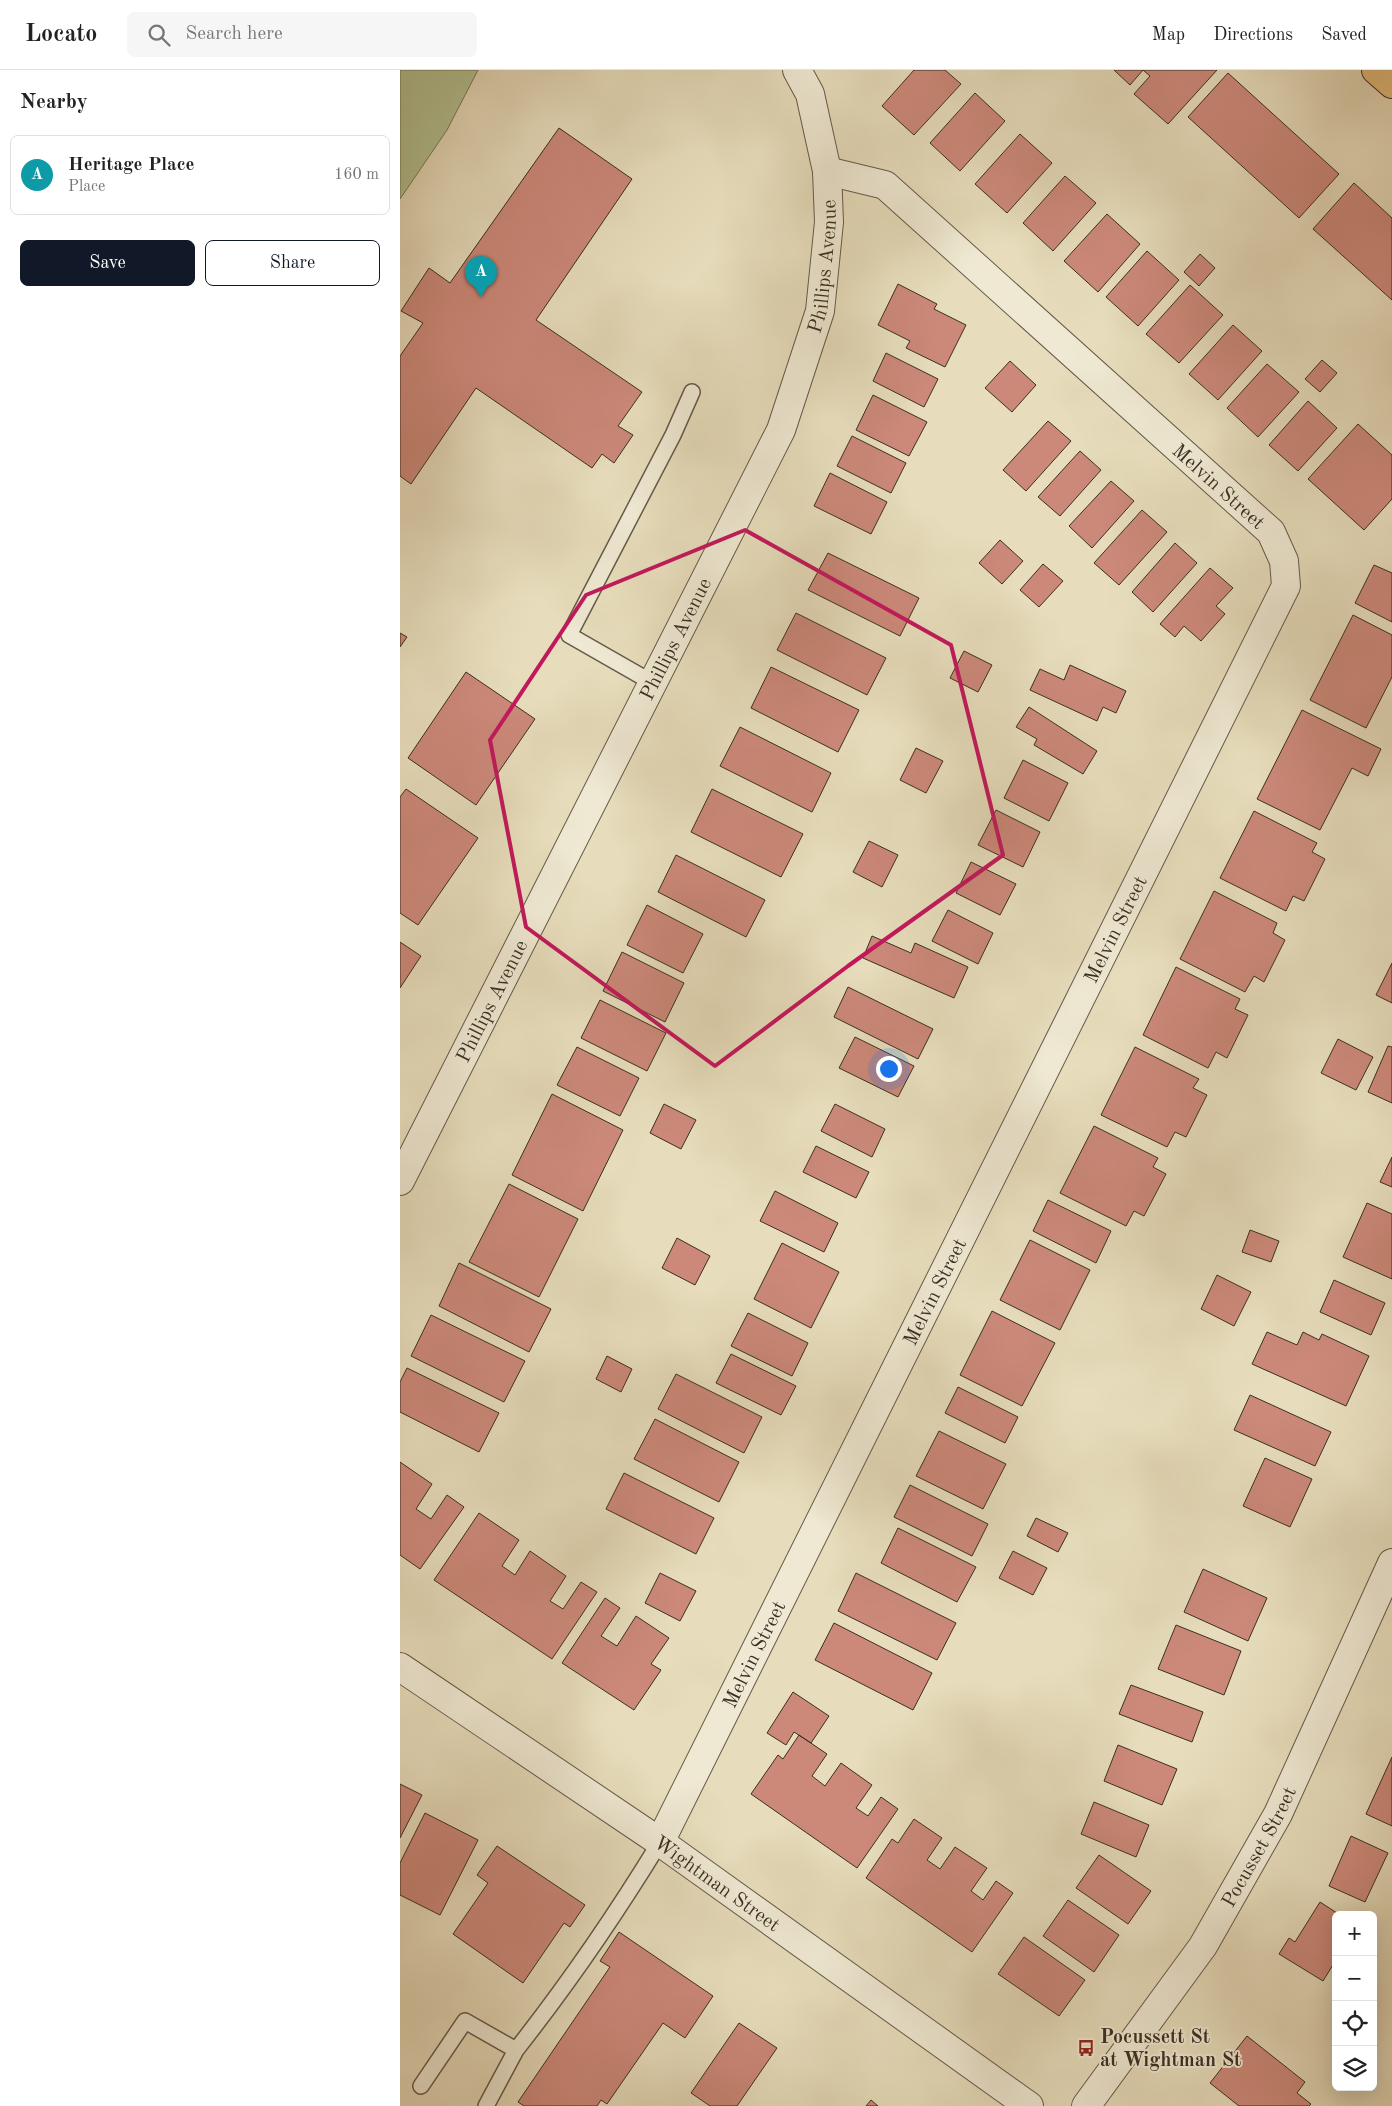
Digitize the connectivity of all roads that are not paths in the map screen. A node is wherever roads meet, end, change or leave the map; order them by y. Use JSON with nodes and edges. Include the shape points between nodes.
{"nodes":[{"id":1,"x":797,"y":70,"type":"edge"},
{"id":2,"x":1376,"y":70,"type":"edge"},
{"id":3,"x":1392,"y":84,"type":"edge"},
{"id":4,"x":827,"y":171,"type":"junction"},
{"id":5,"x":692,"y":392,"type":"dead end"},
{"id":6,"x":653,"y":683,"type":"junction"},
{"id":7,"x":400,"y":1180,"type":"edge"},
{"id":8,"x":1392,"y":1563,"type":"edge"},
{"id":9,"x":400,"y":1668,"type":"edge"},
{"id":10,"x":660,"y":1842,"type":"junction"},
{"id":11,"x":516,"y":2050,"type":"junction"},
{"id":12,"x":421,"y":2086,"type":"dead end"},
{"id":13,"x":486,"y":2106,"type":"edge"},
{"id":14,"x":1029,"y":2106,"type":"edge"},
{"id":15,"x":1086,"y":2106,"type":"edge"}],
"edges":[{"from":1,"to":4,"type":"street","name":"Phillips Avenue","via":[[810,94]]},
{"from":2,"to":3,"type":"main road"},
{"from":4,"to":6,"type":"street","name":"Phillips Avenue","via":[[829,222],[820,311],[780,430]]},
{"from":4,"to":10,"type":"street","name":"Melvin Street","via":[[885,185],[1271,532],[1284,561],[1286,586]]},
{"from":5,"to":6,"type":"lane","via":[[569,635]]},
{"from":6,"to":7,"type":"street","name":"Phillips Avenue"},
{"from":8,"to":15,"type":"street","name":"Pocusset Street","via":[[1278,1814],[1203,1946]]},
{"from":9,"to":10,"type":"street","name":"Wightman Street"},
{"from":10,"to":11,"type":"lane","via":[[633,1886]]},
{"from":10,"to":14,"type":"street","name":"Wightman Street"},
{"from":11,"to":12,"type":"lane","via":[[465,2021]]},
{"from":11,"to":13,"type":"lane"}]}
